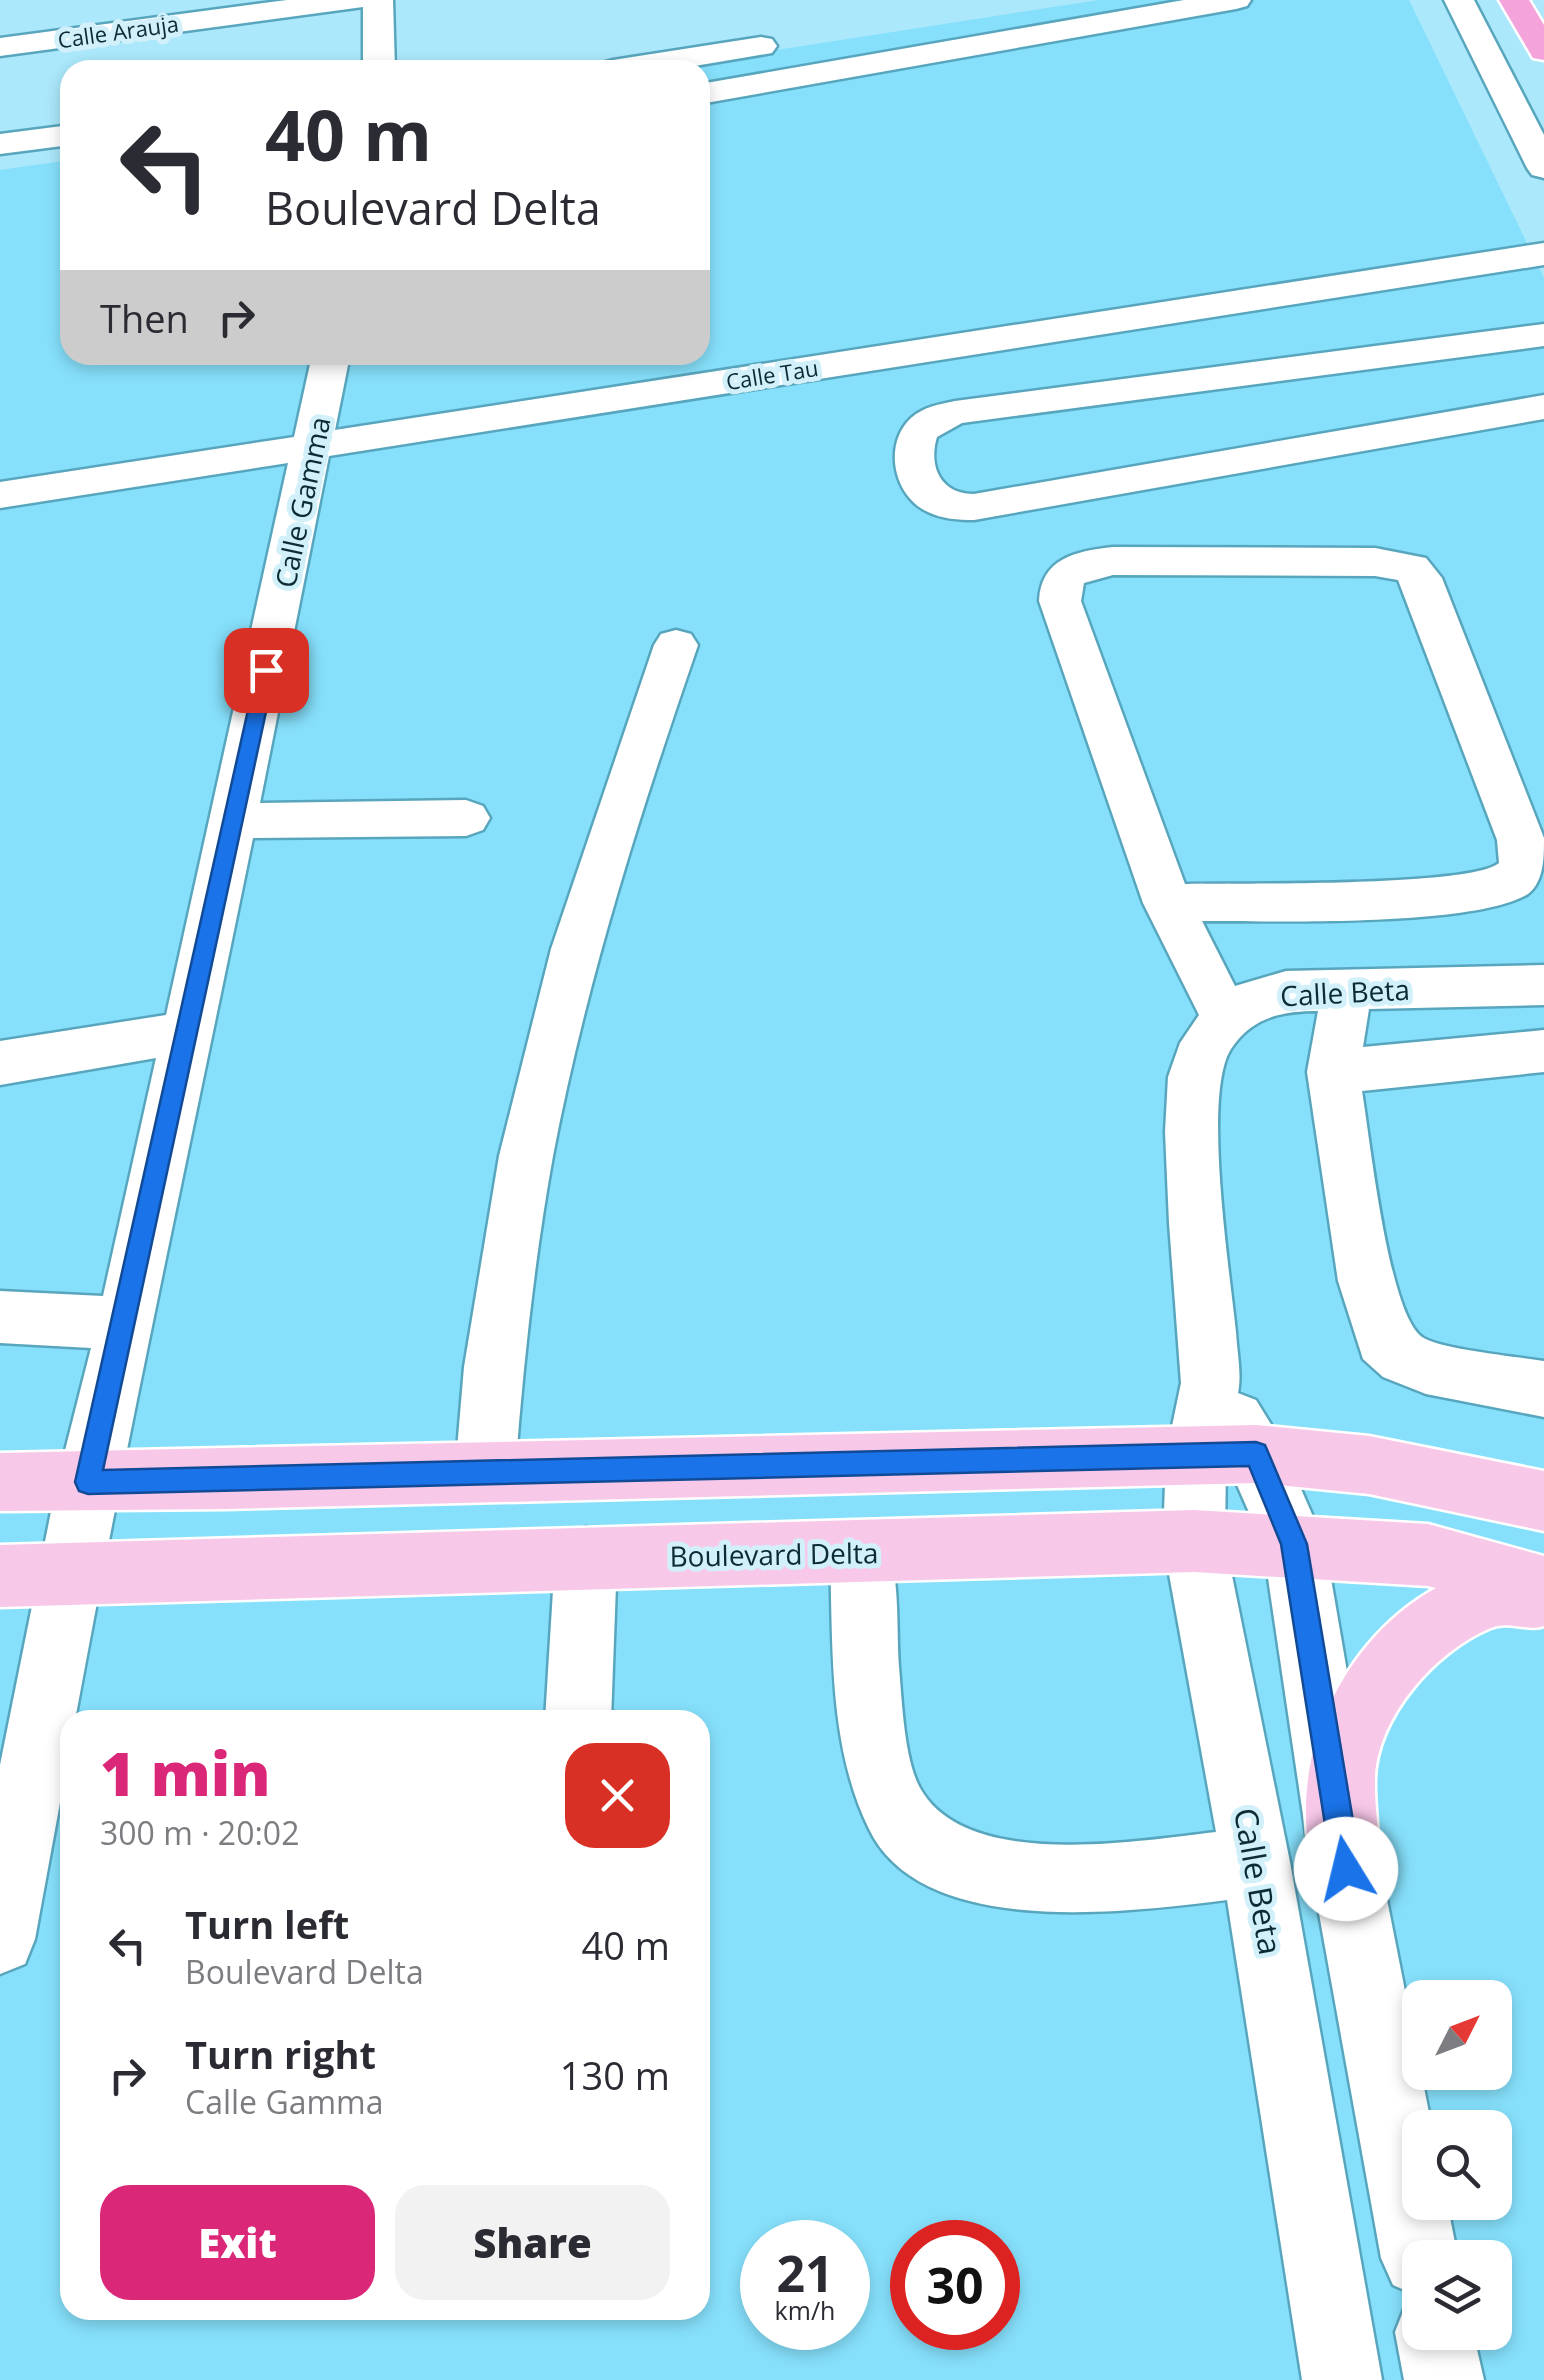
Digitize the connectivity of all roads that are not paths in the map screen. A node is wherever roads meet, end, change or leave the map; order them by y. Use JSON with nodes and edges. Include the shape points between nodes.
{"nodes":[{"id":1,"x":356,"y":0,"type":"edge"},
{"id":2,"x":378,"y":0,"type":"edge"},
{"id":3,"x":1236,"y":0,"type":"edge"},
{"id":4,"x":1458,"y":0,"type":"edge"},
{"id":5,"x":1514,"y":0,"type":"edge"},
{"id":6,"x":795,"y":40,"type":"dead end"},
{"id":7,"x":0,"y":47,"type":"edge"},
{"id":8,"x":1544,"y":51,"type":"edge"},
{"id":9,"x":379,"y":60,"type":"edge"},
{"id":10,"x":674,"y":60,"type":"edge"},
{"id":11,"x":710,"y":92,"type":"edge"},
{"id":12,"x":60,"y":136,"type":"edge"},
{"id":13,"x":0,"y":144,"type":"edge"},
{"id":14,"x":1544,"y":168,"type":"edge"},
{"id":15,"x":1544,"y":254,"type":"edge"},
{"id":16,"x":1544,"y":335,"type":"edge"},
{"id":17,"x":329,"y":365,"type":"edge"},
{"id":18,"x":1544,"y":407,"type":"edge"},
{"id":19,"x":314,"y":445,"type":"junction"},
{"id":20,"x":0,"y":496,"type":"edge"},
{"id":21,"x":676,"y":646,"type":"dead end"},
{"id":22,"x":466,"y":818,"type":"dead end"},
{"id":23,"x":234,"y":821,"type":"junction"},
{"id":24,"x":1168,"y":903,"type":"junction"},
{"id":25,"x":1544,"y":985,"type":"edge"},
{"id":26,"x":1348,"y":989,"type":"junction"},
{"id":27,"x":1226,"y":1018,"type":"junction"},
{"id":28,"x":188,"y":1032,"type":"junction"},
{"id":29,"x":1544,"y":1051,"type":"edge"},
{"id":30,"x":1333,"y":1072,"type":"junction"},
{"id":31,"x":4,"y":1077,"type":"edge"},
{"id":32,"x":0,"y":1317,"type":"edge"},
{"id":33,"x":126,"y":1324,"type":"junction"},
{"id":34,"x":1211,"y":1383,"type":"junction"},
{"id":35,"x":1544,"y":1389,"type":"edge"},
{"id":36,"x":1196,"y":1454,"type":"junction"},
{"id":37,"x":1256,"y":1454,"type":"junction"},
{"id":38,"x":485,"y":1473,"type":"junction"},
{"id":39,"x":0,"y":1482,"type":"edge"},
{"id":40,"x":88,"y":1482,"type":"junction"},
{"id":41,"x":1544,"y":1501,"type":"edge"},
{"id":42,"x":1194,"y":1541,"type":"junction"},
{"id":43,"x":1294,"y":1544,"type":"junction"},
{"id":44,"x":861,"y":1553,"type":"junction"},
{"id":45,"x":586,"y":1558,"type":"junction"},
{"id":46,"x":72,"y":1573,"type":"junction"},
{"id":47,"x":0,"y":1576,"type":"edge"},
{"id":48,"x":1544,"y":1588,"type":"edge"},
{"id":49,"x":1544,"y":1598,"type":"edge"},
{"id":50,"x":578,"y":1710,"type":"edge"},
{"id":51,"x":36,"y":1755,"type":"edge"},
{"id":52,"x":1256,"y":1862,"type":"junction"},
{"id":53,"x":1346,"y":1869,"type":"junction"},
{"id":54,"x":0,"y":1940,"type":"edge"},
{"id":55,"x":1417,"y":2240,"type":"edge"},
{"id":56,"x":1438,"y":2350,"type":"edge"},
{"id":57,"x":1342,"y":2380,"type":"edge"},
{"id":58,"x":1444,"y":2380,"type":"edge"}],
"edges":[{"from":1,"to":7,"type":"street","name":"Calle Arauja"},
{"from":2,"to":9,"type":"street"},
{"from":3,"to":11,"type":"street"},
{"from":4,"to":14,"type":"street"},
{"from":5,"to":8,"type":"highway"},
{"from":6,"to":10,"type":"street"},
{"from":12,"to":13,"type":"street"},
{"from":15,"to":19,"type":"street","name":"Calle Tau"},
{"from":16,"to":18,"type":"street","via":[[991,406],[930,422],[913,450],[931,496],[974,507]]},
{"from":17,"to":19,"type":"street","name":"Calle Gamma"},
{"from":19,"to":20,"type":"street","name":"Calle Tau"},
{"from":19,"to":23,"type":"street","name":"Calle Gamma"},
{"from":21,"to":38,"type":"street","via":[[598,869],[542,1085],[504,1287]]},
{"from":22,"to":23,"type":"street"},
{"from":23,"to":28,"type":"street","name":"Calle Gamma"},
{"from":24,"to":24,"type":"street","via":[[1446,894],[1507,884],[1520,873],[1521,840],[1422,578],[1411,568],[1375,562],[1113,561],[1085,564],[1059,584]]},
{"from":24,"to":27,"type":"street"},
{"from":25,"to":26,"type":"street","name":"Calle Beta"},
{"from":26,"to":27,"type":"street","name":"Calle Beta","via":[[1286,991]]},
{"from":26,"to":30,"type":"street"},
{"from":27,"to":34,"type":"street","name":"Calle Beta","via":[[1206,1043],[1194,1077],[1197,1223]]},
{"from":28,"to":31,"type":"street"},
{"from":28,"to":33,"type":"street","name":"Calle Gamma"},
{"from":29,"to":30,"type":"street"},
{"from":30,"to":35,"type":"street","via":[[1366,1281],[1384,1340],[1426,1368]]},
{"from":32,"to":33,"type":"street"},
{"from":33,"to":40,"type":"street","name":"Calle Gamma"},
{"from":34,"to":36,"type":"street","name":"Calle Beta"},
{"from":34,"to":37,"type":"street","name":"Calle Beta"},
{"from":36,"to":37,"type":"main road"},
{"from":36,"to":38,"type":"main road"},
{"from":36,"to":42,"type":"street","name":"Calle Beta"},
{"from":37,"to":41,"type":"main road","via":[[1370,1465]]},
{"from":37,"to":43,"type":"street","name":"Calle Beta"},
{"from":38,"to":40,"type":"main road"},
{"from":39,"to":40,"type":"main road"},
{"from":40,"to":46,"type":"street","name":"Calle Gamma"},
{"from":42,"to":43,"type":"main road","name":"Boulevard Delta"},
{"from":42,"to":44,"type":"main road","name":"Boulevard Delta"},
{"from":42,"to":52,"type":"street","name":"Calle Beta"},
{"from":43,"to":48,"type":"main road","name":"Boulevard Delta","via":[[1428,1555]]},
{"from":43,"to":53,"type":"street","name":"Calle Beta"},
{"from":44,"to":45,"type":"main road","name":"Boulevard Delta"},
{"from":44,"to":52,"type":"street","via":[[868,1676],[884,1776],[895,1811],[914,1839],[944,1860],[994,1876]]},
{"from":45,"to":46,"type":"main road","name":"Boulevard Delta"},
{"from":45,"to":50,"type":"street"},
{"from":46,"to":47,"type":"main road","name":"Boulevard Delta"},
{"from":46,"to":51,"type":"street","name":"Calle Gamma"},
{"from":49,"to":53,"type":"main road","via":[[1502,1592],[1452,1614],[1385,1675],[1359,1713],[1342,1766]]},
{"from":51,"to":54,"type":"street","name":"Calle Gamma"},
{"from":52,"to":57,"type":"street","name":"Calle Beta"},
{"from":53,"to":55,"type":"street","name":"Calle Beta"},
{"from":56,"to":58,"type":"street"}]}
